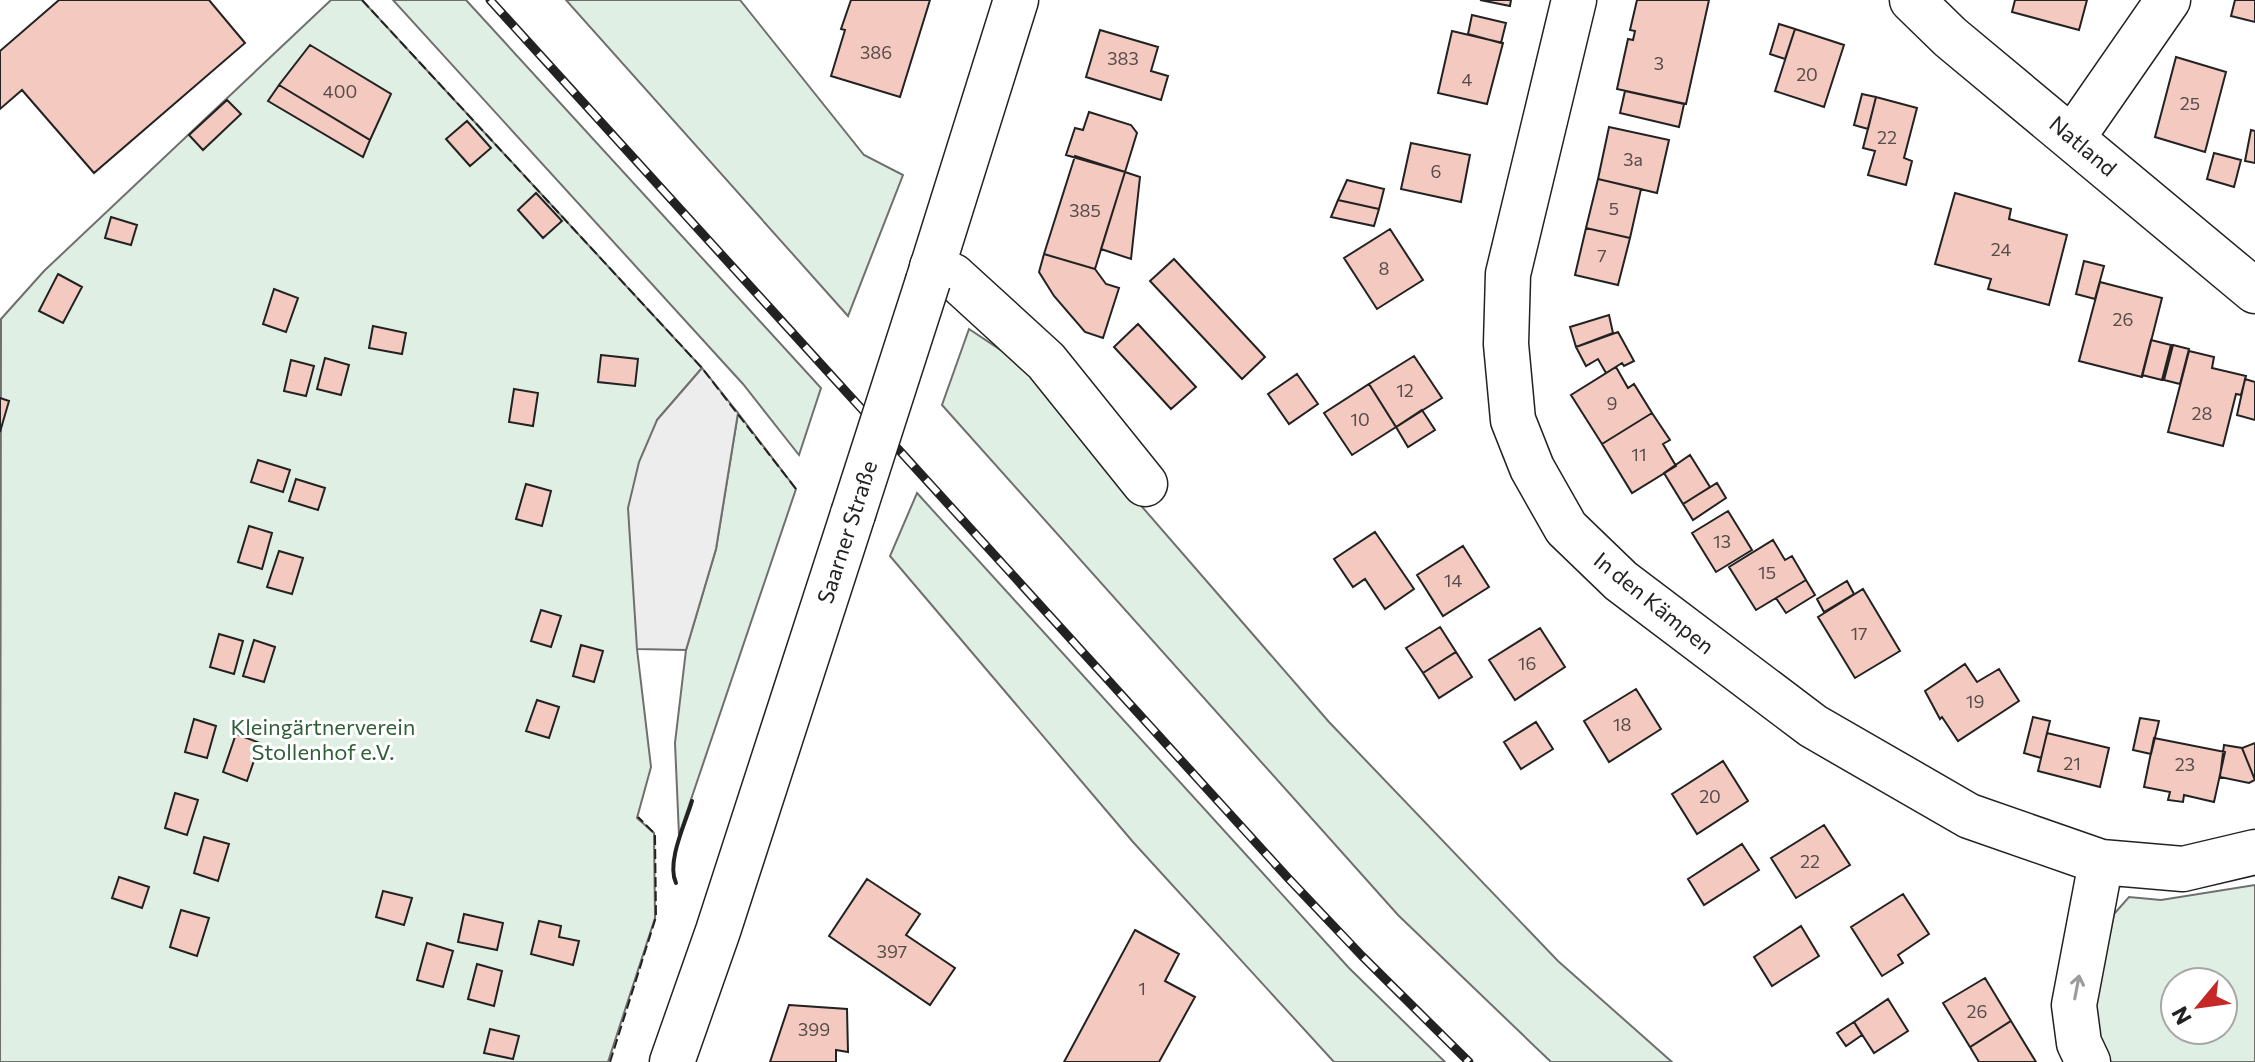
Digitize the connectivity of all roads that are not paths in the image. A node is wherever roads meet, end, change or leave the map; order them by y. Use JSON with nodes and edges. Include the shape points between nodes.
{"nodes":[{"id":1,"x":1016,"y":0,"type":"edge"},
{"id":2,"x":1574,"y":0,"type":"edge"},
{"id":3,"x":1912,"y":0,"type":"edge"},
{"id":4,"x":2168,"y":0,"type":"edge"},
{"id":5,"x":2073,"y":137,"type":"junction"},
{"id":6,"x":930,"y":274,"type":"junction"},
{"id":7,"x":2255,"y":291,"type":"edge"},
{"id":8,"x":1145,"y":484,"type":"dead end"},
{"id":9,"x":2255,"y":852,"type":"edge"},
{"id":10,"x":2101,"y":862,"type":"junction"},
{"id":11,"x":672,"y":1062,"type":"edge"},
{"id":12,"x":2088,"y":1062,"type":"edge"}],
"edges":[{"from":1,"to":6,"type":"street","name":"Saarner Straße"},
{"from":2,"to":10,"type":"street","name":"In den Kämpen","via":[[1508,274],[1506,344],[1513,420],[1532,468],[1566,528],[1621,581],[1813,726],[1969,816]]},
{"from":3,"to":5,"type":"street","name":"Natland"},
{"from":4,"to":5,"type":"street"},
{"from":5,"to":7,"type":"street","name":"Natland"},
{"from":6,"to":8,"type":"street","via":[[953,276],[1046,361]]},
{"from":6,"to":11,"type":"street","name":"Saarner Straße","bridge":true},
{"from":9,"to":10,"type":"street","name":"In den Kämpen","via":[[2183,869]]},
{"from":12,"to":10,"type":"street","one_way":true,"via":[[2079,1043],[2074,1005]]}]}
